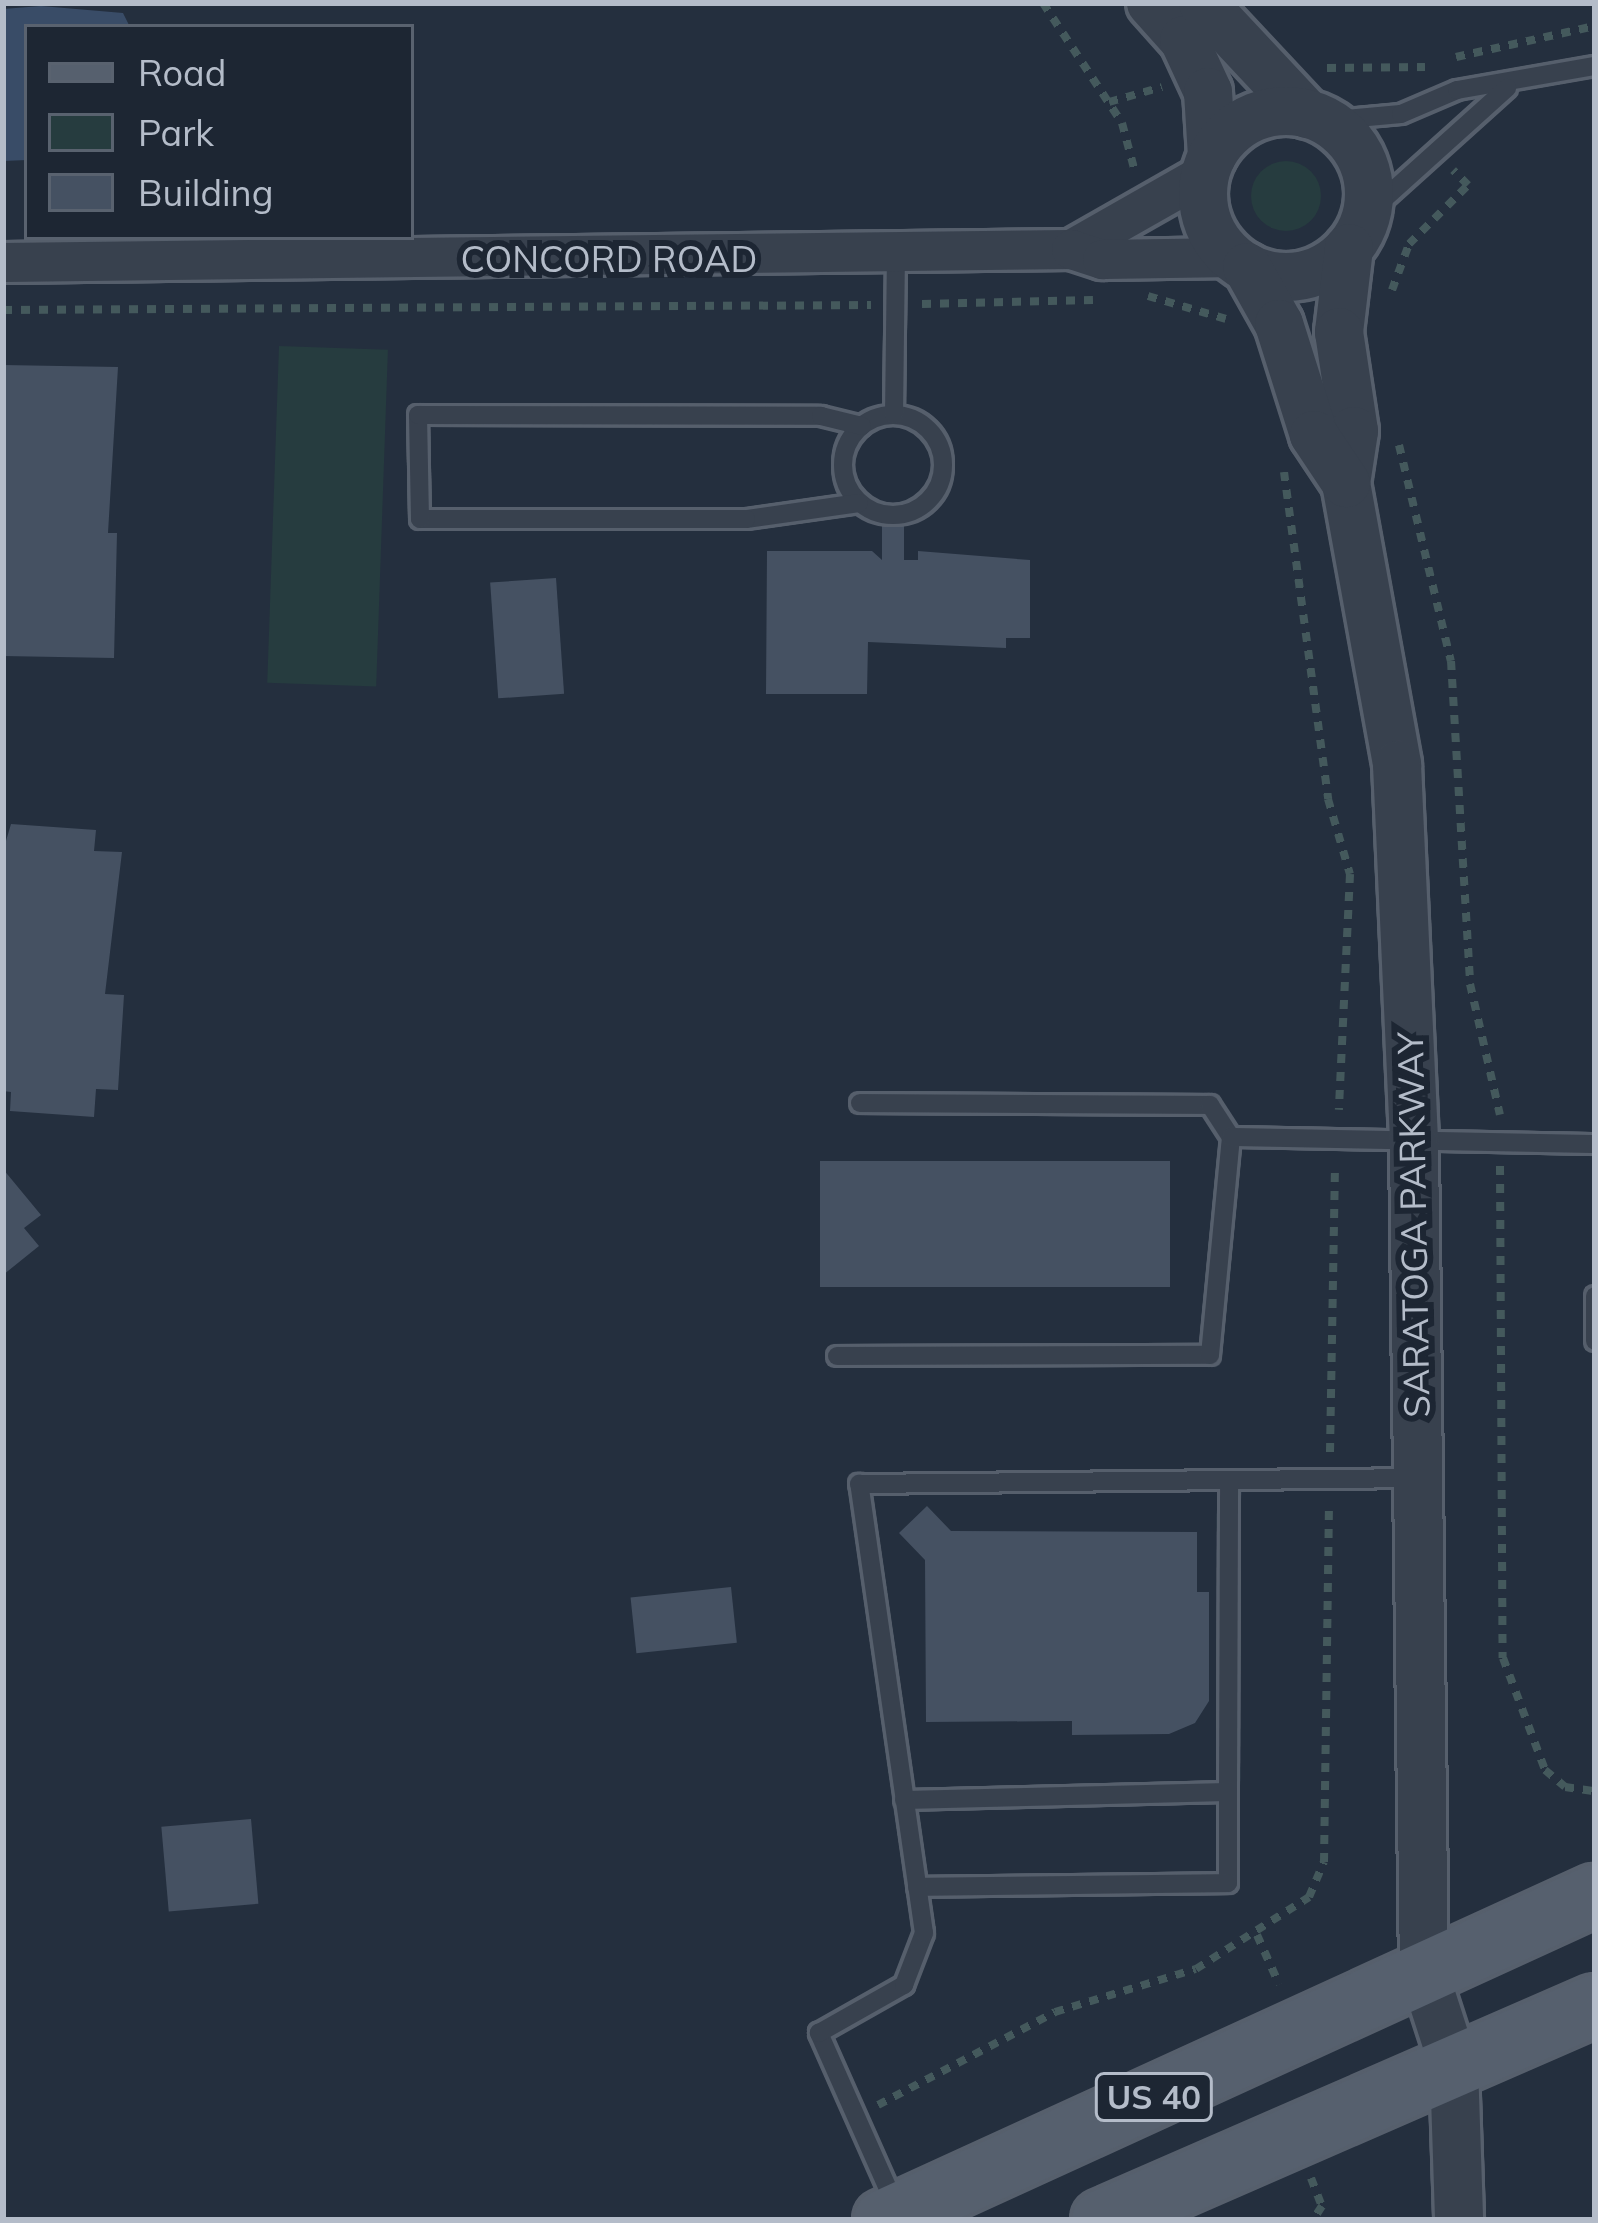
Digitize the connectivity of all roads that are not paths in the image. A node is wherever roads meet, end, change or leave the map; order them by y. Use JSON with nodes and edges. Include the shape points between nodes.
{"nodes":[{"id":1,"x":1150,"y":3,"type":"edge"},
{"id":2,"x":1203,"y":3,"type":"edge"},
{"id":3,"x":1595,"y":66,"type":"edge"},
{"id":4,"x":1507,"y":88,"type":"junction"},
{"id":5,"x":1316,"y":117,"type":"junction"},
{"id":6,"x":1209,"y":164,"type":"junction"},
{"id":7,"x":1357,"y":232,"type":"junction"},
{"id":8,"x":1071,"y":249,"type":"junction"},
{"id":9,"x":896,"y":258,"type":"junction"},
{"id":10,"x":3,"y":262,"type":"edge"},
{"id":11,"x":1239,"y":262,"type":"junction"},
{"id":12,"x":894,"y":415,"type":"junction"},
{"id":13,"x":862,"y":426,"type":"junction"},
{"id":14,"x":1346,"y":483,"type":"junction"},
{"id":15,"x":859,"y":503,"type":"junction"},
{"id":16,"x":860,"y":1103,"type":"dead end"},
{"id":17,"x":1231,"y":1137,"type":"junction"},
{"id":18,"x":1414,"y":1144,"type":"junction"},
{"id":19,"x":1595,"y":1144,"type":"edge"},
{"id":20,"x":1595,"y":1296,"type":"edge"},
{"id":21,"x":1595,"y":1341,"type":"edge"},
{"id":22,"x":837,"y":1356,"type":"dead end"},
{"id":23,"x":1418,"y":1478,"type":"junction"},
{"id":24,"x":1229,"y":1480,"type":"junction"},
{"id":25,"x":1228,"y":1792,"type":"junction"},
{"id":26,"x":904,"y":1800,"type":"junction"},
{"id":27,"x":917,"y":1887,"type":"junction"},
{"id":28,"x":1595,"y":1895,"type":"edge"},
{"id":29,"x":1424,"y":1973,"type":"junction"},
{"id":30,"x":1595,"y":2005,"type":"edge"},
{"id":31,"x":1454,"y":2066,"type":"junction"},
{"id":32,"x":891,"y":2217,"type":"edge"},
{"id":33,"x":1102,"y":2220,"type":"edge"},
{"id":34,"x":1459,"y":2220,"type":"edge"}],
"edges":[{"from":1,"to":6,"type":"street","via":[[1184,40],[1208,92]]},
{"from":2,"to":5,"type":"street"},
{"from":3,"to":4,"type":"lane"},
{"from":4,"to":5,"type":"lane"},
{"from":4,"to":7,"type":"lane"},
{"from":5,"to":6,"type":"street","via":[[1252,119]]},
{"from":5,"to":7,"type":"street","via":[[1362,161]]},
{"from":6,"to":8,"type":"street","name":"CONCORD ROAD"},
{"from":6,"to":11,"type":"street","via":[[1210,228]]},
{"from":7,"to":11,"type":"street","via":[[1301,276]]},
{"from":7,"to":14,"type":"street","name":"SARATOGA PARKWAY","via":[[1340,332],[1354,430]]},
{"from":8,"to":9,"type":"street","name":"CONCORD ROAD"},
{"from":8,"to":11,"type":"street","name":"CONCORD ROAD","via":[[1102,259]]},
{"from":9,"to":10,"type":"street","name":"CONCORD ROAD"},
{"from":9,"to":12,"type":"lane"},
{"from":11,"to":14,"type":"street","name":"SARATOGA PARKWAY","via":[[1279,324],[1314,435]]},
{"from":12,"to":13,"type":"lane"},
{"from":12,"to":15,"type":"lane","via":[[934,436],[941,481],[909,513]]},
{"from":13,"to":15,"type":"lane","via":[[843,455]]},
{"from":13,"to":15,"type":"lane","via":[[821,416],[418,415],[420,519],[746,519]]},
{"from":14,"to":18,"type":"street","name":"SARATOGA PARKWAY","via":[[1397,765]]},
{"from":16,"to":17,"type":"lane","via":[[1210,1105]]},
{"from":17,"to":18,"type":"lane"},
{"from":17,"to":22,"type":"lane","via":[[1210,1355]]},
{"from":18,"to":19,"type":"lane"},
{"from":18,"to":23,"type":"street","name":"SARATOGA PARKWAY"},
{"from":20,"to":21,"type":"lane"},
{"from":23,"to":24,"type":"lane"},
{"from":23,"to":29,"type":"street","name":"SARATOGA PARKWAY"},
{"from":24,"to":25,"type":"lane"},
{"from":24,"to":26,"type":"lane","via":[[859,1484]]},
{"from":25,"to":26,"type":"lane"},
{"from":25,"to":27,"type":"lane","via":[[1228,1882]]},
{"from":26,"to":27,"type":"lane"},
{"from":27,"to":32,"type":"lane","via":[[924,1933],[904,1984],[819,2033]]},
{"from":28,"to":29,"type":"main road","number":"US 40"},
{"from":29,"to":31,"type":"street","name":"SARATOGA PARKWAY"},
{"from":29,"to":32,"type":"main road","number":"US 40"},
{"from":30,"to":31,"type":"main road","number":"US 40"},
{"from":31,"to":33,"type":"main road","number":"US 40"},
{"from":31,"to":34,"type":"street","name":"SARATOGA PARKWAY"}]}
